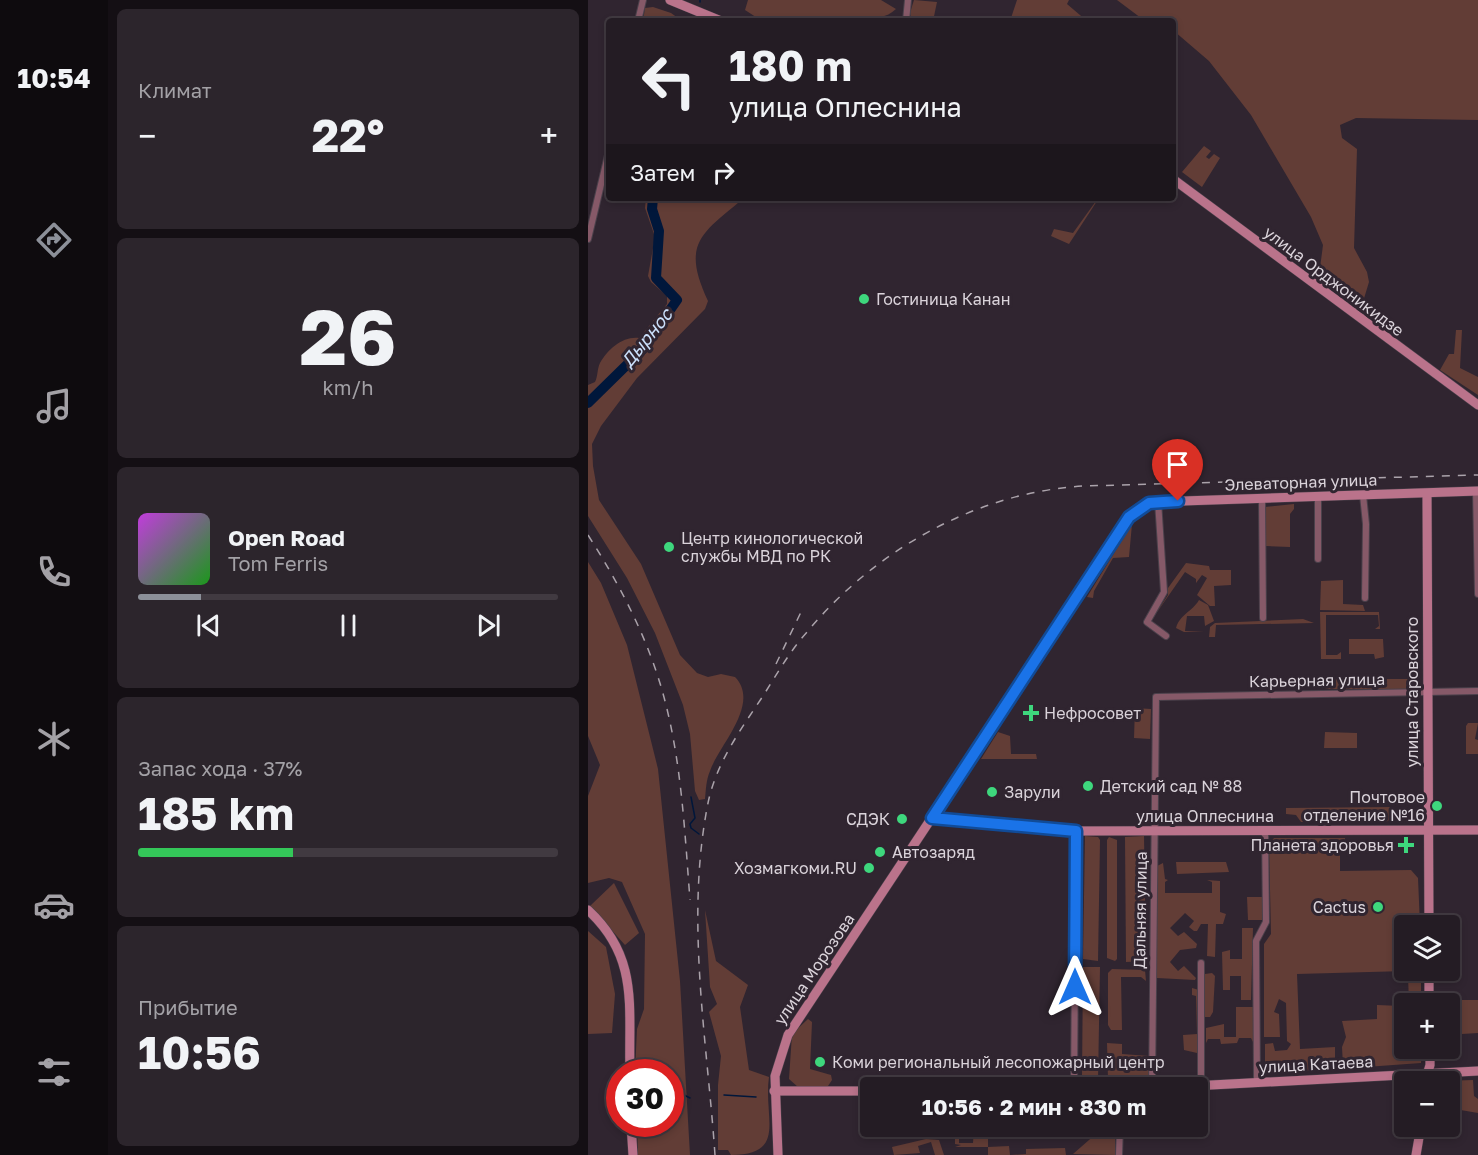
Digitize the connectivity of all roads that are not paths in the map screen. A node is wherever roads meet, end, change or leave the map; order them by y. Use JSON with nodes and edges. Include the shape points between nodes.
{"nodes":[{"id":1,"x":643,"y":0,"type":"edge"},
{"id":2,"x":670,"y":0,"type":"edge"},
{"id":3,"x":908,"y":0,"type":"edge"},
{"id":4,"x":639,"y":18,"type":"edge"},
{"id":5,"x":714,"y":18,"type":"edge"},
{"id":6,"x":906,"y":18,"type":"edge"},
{"id":7,"x":606,"y":163,"type":"edge"},
{"id":8,"x":1176,"y":181,"type":"edge"},
{"id":9,"x":588,"y":239,"type":"edge"},
{"id":10,"x":1478,"y":405,"type":"edge"},
{"id":11,"x":1477,"y":491,"type":"edge"},
{"id":12,"x":1426,"y":494,"type":"junction"},
{"id":13,"x":1363,"y":495,"type":"junction"},
{"id":14,"x":1318,"y":497,"type":"junction"},
{"id":15,"x":1262,"y":498,"type":"junction"},
{"id":16,"x":1158,"y":501,"type":"junction"},
{"id":17,"x":1318,"y":559,"type":"dead end"},
{"id":18,"x":1478,"y":594,"type":"edge"},
{"id":19,"x":1365,"y":598,"type":"dead end"},
{"id":20,"x":1263,"y":618,"type":"dead end"},
{"id":21,"x":1166,"y":636,"type":"dead end"},
{"id":22,"x":1478,"y":691,"type":"edge"},
{"id":23,"x":1427,"y":692,"type":"junction"},
{"id":24,"x":1156,"y":697,"type":"joint"},
{"id":25,"x":932,"y":818,"type":"junction"},
{"id":26,"x":1428,"y":830,"type":"junction"},
{"id":27,"x":1478,"y":830,"type":"edge"},
{"id":28,"x":1076,"y":831,"type":"junction"},
{"id":29,"x":1155,"y":831,"type":"junction"},
{"id":30,"x":1265,"y":831,"type":"junction"},
{"id":31,"x":588,"y":910,"type":"edge"},
{"id":32,"x":1429,"y":915,"type":"edge"},
{"id":33,"x":1201,"y":963,"type":"dead end"},
{"id":34,"x":629,"y":1059,"type":"edge"},
{"id":35,"x":1478,"y":1071,"type":"edge"},
{"id":36,"x":1460,"y":1073,"type":"edge"},
{"id":37,"x":1074,"y":1077,"type":"edge"},
{"id":38,"x":1154,"y":1077,"type":"edge"},
{"id":39,"x":1201,"y":1077,"type":"edge"},
{"id":40,"x":1394,"y":1078,"type":"edge"},
{"id":41,"x":1257,"y":1082,"type":"junction"},
{"id":42,"x":1208,"y":1085,"type":"edge"},
{"id":43,"x":774,"y":1090,"type":"junction"},
{"id":44,"x":860,"y":1091,"type":"edge"},
{"id":45,"x":632,"y":1137,"type":"edge"},
{"id":46,"x":1120,"y":1137,"type":"edge"},
{"id":47,"x":1419,"y":1137,"type":"edge"},
{"id":48,"x":633,"y":1155,"type":"edge"},
{"id":49,"x":778,"y":1155,"type":"edge"},
{"id":50,"x":1119,"y":1155,"type":"edge"},
{"id":51,"x":1416,"y":1155,"type":"edge"}],
"edges":[{"from":1,"to":4,"type":"street"},
{"from":2,"to":5,"type":"street"},
{"from":3,"to":6,"type":"street"},
{"from":7,"to":9,"type":"street"},
{"from":8,"to":10,"type":"street","name":"улица Орджоникидзе"},
{"from":11,"to":12,"type":"street","name":"Элеваторная улица"},
{"from":11,"to":18,"type":"street"},
{"from":12,"to":13,"type":"street","name":"Элеваторная улица"},
{"from":12,"to":23,"type":"street","name":"улица Старовского"},
{"from":13,"to":14,"type":"street","name":"Элеваторная улица"},
{"from":13,"to":19,"type":"street","via":[[1367,543]]},
{"from":14,"to":15,"type":"street","name":"Элеваторная улица"},
{"from":14,"to":17,"type":"street"},
{"from":15,"to":16,"type":"street","name":"Элеваторная улица"},
{"from":15,"to":20,"type":"street"},
{"from":16,"to":21,"type":"street","via":[[1164,592],[1147,622]]},
{"from":16,"to":25,"type":"street","name":"Элеваторная улица","via":[[1143,505],[1126,522]]},
{"from":22,"to":23,"type":"street","name":"Карьерная улица"},
{"from":23,"to":24,"type":"street","name":"Карьерная улица"},
{"from":23,"to":26,"type":"street","name":"улица Старовского"},
{"from":24,"to":29,"type":"street","name":"Дальняя улица"},
{"from":25,"to":28,"type":"street","name":"улица Оплеснина"},
{"from":25,"to":43,"type":"street","name":"улица Морозова","via":[[791,1028],[781,1050]]},
{"from":26,"to":27,"type":"street","name":"улица Оплеснина"},
{"from":26,"to":30,"type":"street","name":"улица Оплеснина"},
{"from":26,"to":32,"type":"street","name":"улица Старовского"},
{"from":28,"to":29,"type":"street","name":"улица Оплеснина"},
{"from":28,"to":37,"type":"street"},
{"from":29,"to":30,"type":"street","name":"улица Оплеснина"},
{"from":29,"to":38,"type":"street","name":"Дальняя улица"},
{"from":30,"to":41,"type":"street","via":[[1266,922],[1256,941]]},
{"from":31,"to":34,"type":"street","via":[[609,931],[625,964]]},
{"from":33,"to":39,"type":"street"},
{"from":35,"to":36,"type":"street","name":"улица Катаева"},
{"from":40,"to":41,"type":"street","name":"улица Катаева"},
{"from":41,"to":42,"type":"street","name":"улица Катаева"},
{"from":43,"to":44,"type":"street"},
{"from":43,"to":49,"type":"street","name":"улица Морозова"},
{"from":45,"to":48,"type":"street"},
{"from":46,"to":50,"type":"street"},
{"from":47,"to":51,"type":"street"}]}
